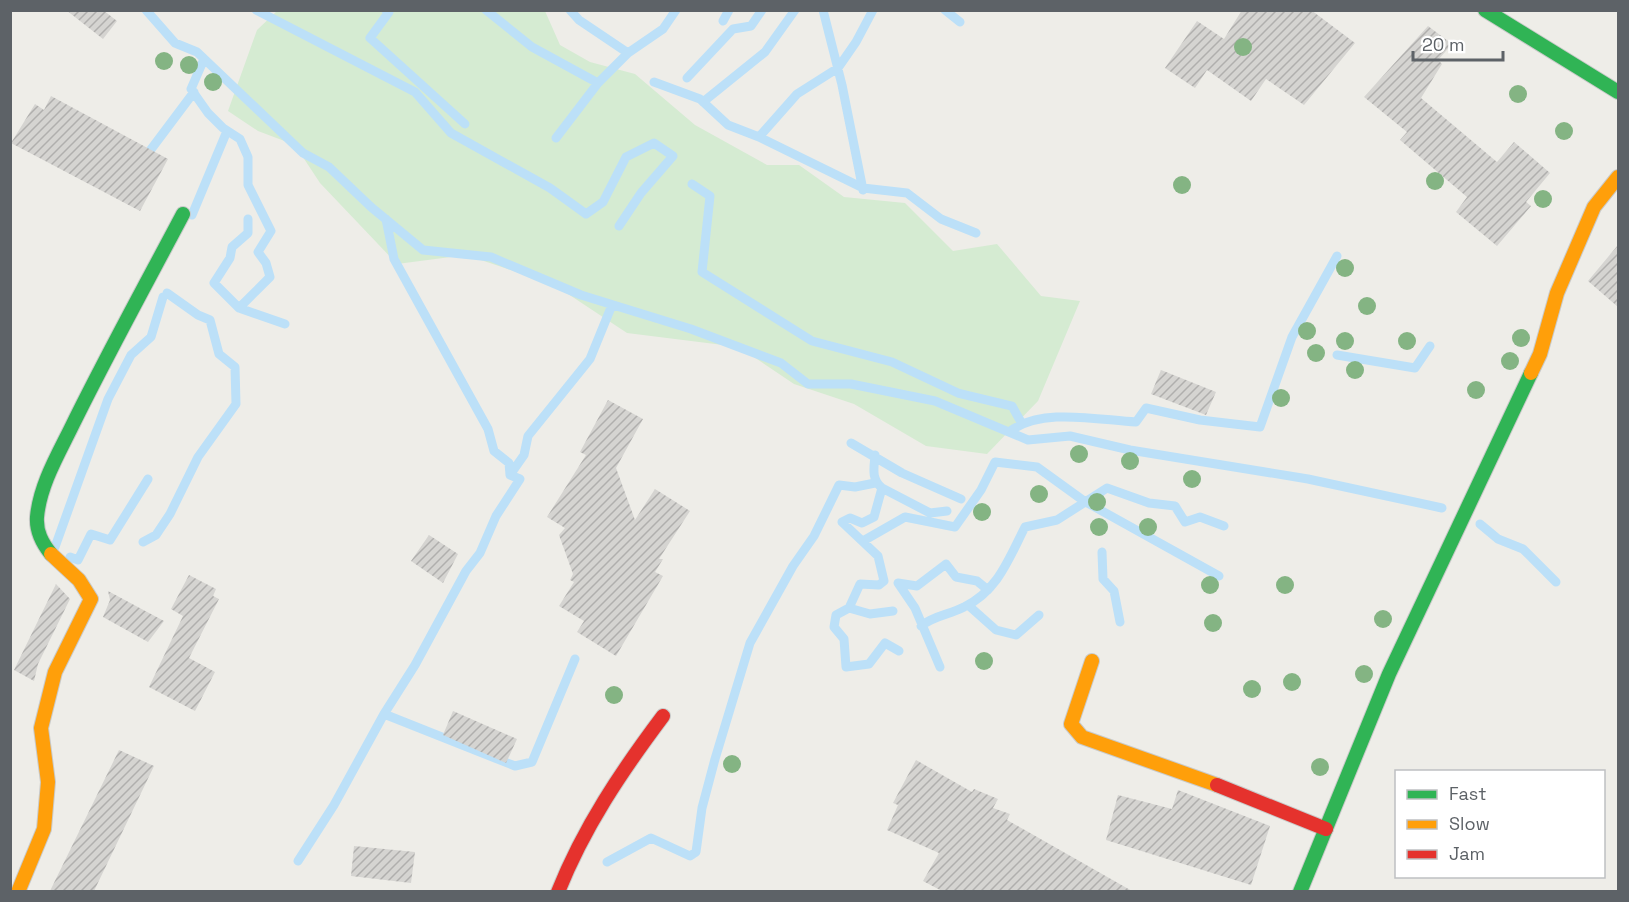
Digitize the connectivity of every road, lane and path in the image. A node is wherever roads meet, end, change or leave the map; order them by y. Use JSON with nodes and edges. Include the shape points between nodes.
{"nodes":[{"id":1,"x":1485,"y":10,"type":"edge"},
{"id":2,"x":1618,"y":92,"type":"edge"},
{"id":3,"x":1618,"y":177,"type":"edge"},
{"id":4,"x":183,"y":214,"type":"dead end"},
{"id":5,"x":1092,"y":661,"type":"dead end"},
{"id":6,"x":663,"y":716,"type":"dead end"},
{"id":7,"x":1326,"y":829,"type":"junction"},
{"id":8,"x":18,"y":891,"type":"edge"},
{"id":9,"x":558,"y":891,"type":"edge"},
{"id":10,"x":1300,"y":891,"type":"edge"}],
"edges":[{"from":1,"to":2,"type":"street"},
{"from":3,"to":7,"type":"street","via":[[1594,207],[1557,293],[1540,354],[1389,674]]},
{"from":4,"to":8,"type":"street","via":[[95,377],[46,482],[37,526],[40,541],[87,586],[91,599],[55,672],[41,728],[48,782],[44,829]]},
{"from":5,"to":7,"type":"street","via":[[1071,724],[1082,737],[1182,771]]},
{"from":6,"to":9,"type":"street","via":[[609,788],[571,856]]},
{"from":7,"to":10,"type":"street"}]}
